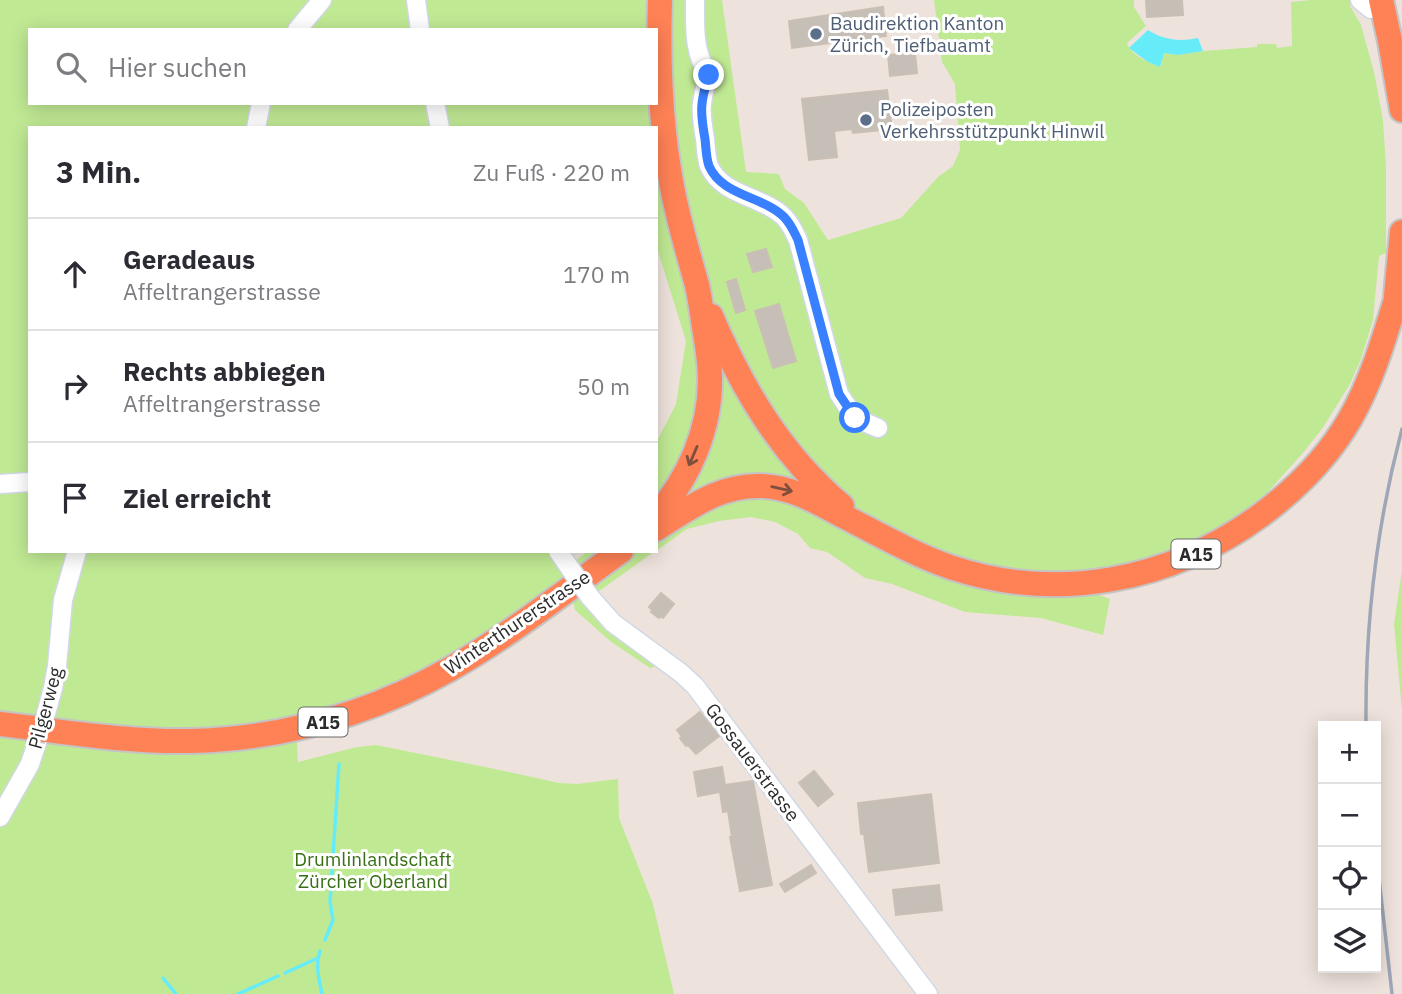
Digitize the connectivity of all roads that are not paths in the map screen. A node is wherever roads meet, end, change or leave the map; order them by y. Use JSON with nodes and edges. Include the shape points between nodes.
{"nodes":[{"id":1,"x":322,"y":0,"type":"edge"},
{"id":2,"x":416,"y":0,"type":"edge"},
{"id":3,"x":660,"y":0,"type":"edge"},
{"id":4,"x":695,"y":0,"type":"edge"},
{"id":5,"x":1376,"y":2,"type":"edge"},
{"id":6,"x":1402,"y":26,"type":"edge"},
{"id":7,"x":300,"y":28,"type":"edge"},
{"id":8,"x":420,"y":28,"type":"edge"},
{"id":9,"x":261,"y":105,"type":"edge"},
{"id":10,"x":435,"y":105,"type":"edge"},
{"id":11,"x":1402,"y":110,"type":"edge"},
{"id":12,"x":256,"y":126,"type":"edge"},
{"id":13,"x":440,"y":126,"type":"edge"},
{"id":14,"x":1402,"y":232,"type":"edge"},
{"id":15,"x":698,"y":287,"type":"junction"},
{"id":16,"x":1399,"y":290,"type":"edge"},
{"id":17,"x":878,"y":428,"type":"dead end"},
{"id":18,"x":28,"y":482,"type":"edge"},
{"id":19,"x":0,"y":484,"type":"edge"},
{"id":20,"x":658,"y":514,"type":"edge"},
{"id":21,"x":658,"y":528,"type":"edge"},
{"id":22,"x":896,"y":543,"type":"junction"},
{"id":23,"x":76,"y":553,"type":"edge"},
{"id":24,"x":559,"y":553,"type":"edge"},
{"id":25,"x":618,"y":553,"type":"edge"},
{"id":26,"x":0,"y":724,"type":"edge"},
{"id":27,"x":0,"y":817,"type":"edge"},
{"id":28,"x":928,"y":994,"type":"edge"}],
"edges":[{"from":1,"to":7,"type":"street"},
{"from":2,"to":8,"type":"street"},
{"from":3,"to":15,"type":"highway","number":"A15","via":[[666,145],[677,211]]},
{"from":4,"to":17,"type":"street","via":[[698,51],[709,75],[701,99],[709,165],[729,187],[772,208],[792,226],[839,394],[855,418]]},
{"from":5,"to":6,"type":"highway"},
{"from":5,"to":11,"type":"highway","via":[[1390,41]]},
{"from":9,"to":12,"type":"street"},
{"from":10,"to":13,"type":"street"},
{"from":14,"to":16,"type":"highway","number":"A15"},
{"from":15,"to":20,"type":"highway","number":"A15","one_way":true,"via":[[708,353],[706,421],[692,461]]},
{"from":15,"to":22,"type":"highway","number":"A15","via":[[741,381],[777,437],[824,490]]},
{"from":16,"to":22,"type":"highway","number":"A15","via":[[1373,372],[1337,439],[1279,501],[1214,545],[1137,575],[1053,584],[971,573]]},
{"from":18,"to":19,"type":"street"},
{"from":21,"to":22,"type":"highway","number":"A15","one_way":true,"via":[[705,499],[736,488],[768,486],[793,492]]},
{"from":23,"to":27,"type":"street","name":"Pilgerweg","via":[[63,600],[54,688],[30,764]]},
{"from":24,"to":28,"type":"street","name":"Gossauerstrasse","bridge":true,"via":[[613,623],[695,686]]},
{"from":25,"to":26,"type":"highway","name":"Winterthurerstrasse","number":"A15","via":[[452,668],[343,716],[276,732],[207,740],[138,740]]}]}
